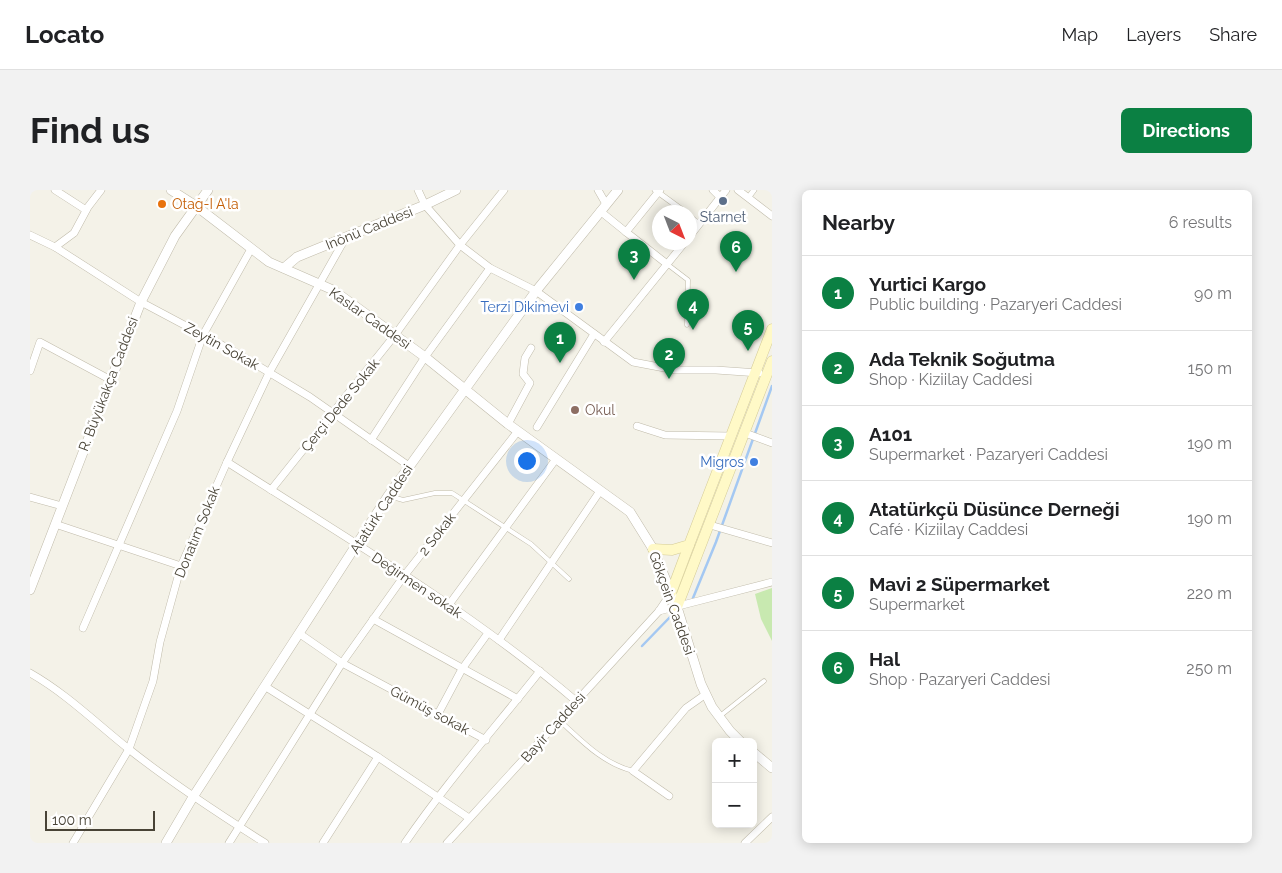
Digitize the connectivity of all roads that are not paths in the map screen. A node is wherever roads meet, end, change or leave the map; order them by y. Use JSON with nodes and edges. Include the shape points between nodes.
{"nodes":[{"id":1,"x":55,"y":190,"type":"edge"},
{"id":2,"x":101,"y":190,"type":"edge"},
{"id":3,"x":171,"y":190,"type":"edge"},
{"id":4,"x":208,"y":190,"type":"edge"},
{"id":5,"x":418,"y":190,"type":"edge"},
{"id":6,"x":456,"y":190,"type":"edge"},
{"id":7,"x":504,"y":190,"type":"edge"},
{"id":8,"x":598,"y":190,"type":"edge"},
{"id":9,"x":618,"y":190,"type":"edge"},
{"id":10,"x":713,"y":190,"type":"edge"},
{"id":11,"x":726,"y":190,"type":"edge"},
{"id":12,"x":738,"y":190,"type":"edge"},
{"id":13,"x":754,"y":190,"type":"edge"},
{"id":14,"x":658,"y":191,"type":"edge"},
{"id":15,"x":182,"y":194,"type":"edge"},
{"id":16,"x":720,"y":197,"type":"junction"},
{"id":17,"x":748,"y":198,"type":"junction"},
{"id":18,"x":425,"y":205,"type":"junction"},
{"id":19,"x":676,"y":205,"type":"edge"},
{"id":20,"x":196,"y":206,"type":"junction"},
{"id":21,"x":603,"y":208,"type":"junction"},
{"id":22,"x":86,"y":210,"type":"junction"},
{"id":23,"x":772,"y":215,"type":"edge"},
{"id":24,"x":699,"y":224,"type":"joint"},
{"id":25,"x":697,"y":227,"type":"edge"},
{"id":26,"x":626,"y":232,"type":"junction"},
{"id":27,"x":30,"y":235,"type":"edge"},
{"id":28,"x":346,"y":237,"type":"junction"},
{"id":29,"x":460,"y":246,"type":"junction"},
{"id":30,"x":55,"y":247,"type":"junction"},
{"id":31,"x":251,"y":249,"type":"junction"},
{"id":32,"x":678,"y":250,"type":"edge"},
{"id":33,"x":667,"y":264,"type":"junction"},
{"id":34,"x":284,"y":268,"type":"junction"},
{"id":35,"x":490,"y":268,"type":"junction"},
{"id":36,"x":318,"y":283,"type":"junction"},
{"id":37,"x":536,"y":291,"type":"junction"},
{"id":38,"x":141,"y":302,"type":"junction"},
{"id":39,"x":687,"y":325,"type":"dead end"},
{"id":40,"x":771,"y":333,"type":"edge"},
{"id":41,"x":594,"y":334,"type":"junction"},
{"id":42,"x":395,"y":335,"type":"junction"},
{"id":43,"x":204,"y":336,"type":"junction"},
{"id":44,"x":604,"y":342,"type":"junction"},
{"id":45,"x":531,"y":348,"type":"dead end"},
{"id":46,"x":425,"y":357,"type":"junction"},
{"id":47,"x":772,"y":361,"type":"edge"},
{"id":48,"x":30,"y":371,"type":"edge"},
{"id":49,"x":756,"y":372,"type":"junction"},
{"id":50,"x":269,"y":373,"type":"junction"},
{"id":51,"x":769,"y":378,"type":"edge"},
{"id":52,"x":109,"y":379,"type":"junction"},
{"id":53,"x":464,"y":388,"type":"junction"},
{"id":54,"x":334,"y":414,"type":"junction"},
{"id":55,"x":508,"y":424,"type":"junction"},
{"id":56,"x":637,"y":426,"type":"dead end"},
{"id":57,"x":537,"y":427,"type":"dead end"},
{"id":58,"x":518,"y":431,"type":"junction"},
{"id":59,"x":747,"y":434,"type":"junction"},
{"id":60,"x":730,"y":436,"type":"junction"},
{"id":61,"x":371,"y":440,"type":"junction"},
{"id":62,"x":772,"y":442,"type":"edge"},
{"id":63,"x":556,"y":459,"type":"junction"},
{"id":64,"x":227,"y":462,"type":"junction"},
{"id":65,"x":409,"y":466,"type":"junction"},
{"id":66,"x":271,"y":490,"type":"junction"},
{"id":67,"x":600,"y":491,"type":"junction"},
{"id":68,"x":388,"y":496,"type":"junction"},
{"id":69,"x":30,"y":497,"type":"edge"},
{"id":70,"x":464,"y":499,"type":"junction"},
{"id":71,"x":62,"y":506,"type":"junction"},
{"id":72,"x":55,"y":524,"type":"junction"},
{"id":73,"x":506,"y":526,"type":"junction"},
{"id":74,"x":713,"y":526,"type":"junction"},
{"id":75,"x":772,"y":543,"type":"edge"},
{"id":76,"x":357,"y":545,"type":"junction"},
{"id":77,"x":689,"y":545,"type":"junction"},
{"id":78,"x":120,"y":546,"type":"junction"},
{"id":79,"x":654,"y":549,"type":"junction"},
{"id":80,"x":552,"y":561,"type":"junction"},
{"id":81,"x":181,"y":566,"type":"junction"},
{"id":82,"x":404,"y":576,"type":"junction"},
{"id":83,"x":570,"y":578,"type":"dead end"},
{"id":84,"x":772,"y":582,"type":"edge"},
{"id":85,"x":30,"y":590,"type":"edge"},
{"id":86,"x":670,"y":593,"type":"junction"},
{"id":87,"x":448,"y":606,"type":"junction"},
{"id":88,"x":677,"y":607,"type":"junction"},
{"id":89,"x":659,"y":610,"type":"junction"},
{"id":90,"x":373,"y":619,"type":"junction"},
{"id":91,"x":83,"y":628,"type":"dead end"},
{"id":92,"x":488,"y":633,"type":"junction"},
{"id":93,"x":300,"y":634,"type":"junction"},
{"id":94,"x":499,"y":640,"type":"junction"},
{"id":95,"x":342,"y":662,"type":"junction"},
{"id":96,"x":462,"y":669,"type":"junction"},
{"id":97,"x":540,"y":670,"type":"junction"},
{"id":98,"x":30,"y":673,"type":"edge"},
{"id":99,"x":764,"y":681,"type":"dead end"},
{"id":100,"x":266,"y":687,"type":"junction"},
{"id":101,"x":706,"y":694,"type":"junction"},
{"id":102,"x":518,"y":700,"type":"junction"},
{"id":103,"x":576,"y":701,"type":"junction"},
{"id":104,"x":308,"y":714,"type":"junction"},
{"id":105,"x":438,"y":714,"type":"junction"},
{"id":106,"x":719,"y":717,"type":"junction"},
{"id":107,"x":559,"y":720,"type":"junction"},
{"id":108,"x":737,"y":738,"type":"edge"},
{"id":109,"x":486,"y":740,"type":"junction"},
{"id":110,"x":129,"y":749,"type":"junction"},
{"id":111,"x":757,"y":755,"type":"edge"},
{"id":112,"x":378,"y":757,"type":"junction"},
{"id":113,"x":772,"y":768,"type":"edge"},
{"id":114,"x":633,"y":771,"type":"junction"},
{"id":115,"x":669,"y":796,"type":"dead end"},
{"id":116,"x":193,"y":797,"type":"junction"},
{"id":117,"x":437,"y":797,"type":"junction"},
{"id":118,"x":772,"y":817,"type":"edge"},
{"id":119,"x":470,"y":818,"type":"junction"},
{"id":120,"x":239,"y":827,"type":"junction"},
{"id":121,"x":73,"y":843,"type":"edge"},
{"id":122,"x":166,"y":843,"type":"edge"},
{"id":123,"x":229,"y":843,"type":"edge"},
{"id":124,"x":265,"y":843,"type":"edge"},
{"id":125,"x":323,"y":843,"type":"edge"},
{"id":126,"x":405,"y":843,"type":"edge"},
{"id":127,"x":447,"y":843,"type":"edge"},
{"id":128,"x":745,"y":843,"type":"edge"}],
"edges":[{"from":1,"to":22,"type":"street"},
{"from":2,"to":22,"type":"street"},
{"from":3,"to":15,"type":"street","name":"Kaslar Caddesi"},
{"from":4,"to":20,"type":"street","name":"R. Büyükakça Caddesi"},
{"from":5,"to":18,"type":"street"},
{"from":6,"to":18,"type":"street","name":"Inönü Caddesi"},
{"from":7,"to":29,"type":"street","name":"Çerçi Dede Sokak"},
{"from":8,"to":21,"type":"street"},
{"from":9,"to":21,"type":"street","name":"Atatürk Caddesi"},
{"from":10,"to":16,"type":"street"},
{"from":11,"to":16,"type":"street"},
{"from":12,"to":17,"type":"street"},
{"from":13,"to":17,"type":"street"},
{"from":14,"to":19,"type":"street"},
{"from":14,"to":26,"type":"street"},
{"from":15,"to":20,"type":"street","name":"Kaslar Caddesi"},
{"from":16,"to":24,"type":"street"},
{"from":17,"to":23,"type":"street"},
{"from":18,"to":28,"type":"street","name":"Inönü Caddesi"},
{"from":18,"to":29,"type":"street"},
{"from":20,"to":31,"type":"street","name":"Kaslar Caddesi"},
{"from":20,"to":38,"type":"street","name":"R. Büyükakça Caddesi","via":[[175,236]]},
{"from":21,"to":26,"type":"street"},
{"from":21,"to":37,"type":"street","name":"Atatürk Caddesi"},
{"from":22,"to":30,"type":"street","via":[[74,233]]},
{"from":24,"to":25,"type":"street"},
{"from":26,"to":33,"type":"street"},
{"from":27,"to":30,"type":"street","name":"Zeytin Sokak"},
{"from":28,"to":34,"type":"street","name":"Inönü Caddesi","via":[[297,257]]},
{"from":28,"to":36,"type":"street","name":"Donatım Sokak"},
{"from":29,"to":35,"type":"street"},
{"from":29,"to":42,"type":"street","name":"Çerçi Dede Sokak"},
{"from":30,"to":38,"type":"street","name":"Zeytin Sokak"},
{"from":31,"to":34,"type":"street","name":"Kaslar Caddesi"},
{"from":31,"to":43,"type":"street"},
{"from":32,"to":33,"type":"street"},
{"from":33,"to":39,"type":"lane","via":[[688,280]]},
{"from":33,"to":44,"type":"street"},
{"from":34,"to":36,"type":"street","name":"Kaslar Caddesi"},
{"from":35,"to":37,"type":"street"},
{"from":35,"to":46,"type":"street"},
{"from":36,"to":42,"type":"street","name":"Kaslar Caddesi","via":[[333,290]]},
{"from":36,"to":50,"type":"street","name":"Donatım Sokak"},
{"from":37,"to":41,"type":"street"},
{"from":37,"to":53,"type":"street","name":"Atatürk Caddesi"},
{"from":38,"to":43,"type":"street","name":"Zeytin Sokak"},
{"from":38,"to":52,"type":"street","name":"R. Büyükakça Caddesi"},
{"from":40,"to":49,"type":"main road"},
{"from":41,"to":44,"type":"street"},
{"from":41,"to":57,"type":"street"},
{"from":42,"to":46,"type":"street","name":"Kaslar Caddesi"},
{"from":42,"to":54,"type":"street","name":"Çerçi Dede Sokak"},
{"from":43,"to":50,"type":"street","name":"Zeytin Sokak"},
{"from":43,"to":78,"type":"street","via":[[177,411]]},
{"from":44,"to":49,"type":"street","via":[[633,362],[676,370]]},
{"from":45,"to":55,"type":"street","via":[[525,358],[523,374],[530,383]]},
{"from":46,"to":53,"type":"street","name":"Kaslar Caddesi"},
{"from":46,"to":61,"type":"street"},
{"from":47,"to":51,"type":"main road"},
{"from":48,"to":52,"type":"street","via":[[40,342]]},
{"from":49,"to":51,"type":"street"},
{"from":49,"to":60,"type":"main road"},
{"from":50,"to":54,"type":"street","name":"Zeytin Sokak"},
{"from":50,"to":64,"type":"street","name":"Donatım Sokak"},
{"from":51,"to":59,"type":"main road"},
{"from":52,"to":71,"type":"street","name":"R. Büyükakça Caddesi"},
{"from":53,"to":55,"type":"street","name":"Gökçein Caddesi"},
{"from":53,"to":65,"type":"street","name":"Atatürk Caddesi"},
{"from":54,"to":61,"type":"street","name":"Zeytin Sokak"},
{"from":54,"to":66,"type":"street","name":"Çerçi Dede Sokak"},
{"from":55,"to":58,"type":"street","name":"Gökçein Caddesi"},
{"from":56,"to":60,"type":"street","via":[[665,435]]},
{"from":58,"to":63,"type":"street","name":"Gökçein Caddesi"},
{"from":58,"to":70,"type":"street","name":"2 Sokak"},
{"from":59,"to":62,"type":"street"},
{"from":59,"to":74,"type":"main road"},
{"from":60,"to":77,"type":"main road"},
{"from":61,"to":65,"type":"street","name":"Zeytin Sokak"},
{"from":63,"to":67,"type":"street","name":"Gökçein Caddesi"},
{"from":63,"to":73,"type":"street"},
{"from":64,"to":66,"type":"street","name":"Değirmen sokak"},
{"from":64,"to":81,"type":"street","name":"Donatım Sokak"},
{"from":65,"to":68,"type":"street","name":"Atatürk Caddesi"},
{"from":66,"to":76,"type":"street","name":"Değirmen sokak"},
{"from":67,"to":79,"type":"street","name":"Gökçein Caddesi","via":[[630,512]]},
{"from":67,"to":80,"type":"street"},
{"from":68,"to":70,"type":"lane","via":[[403,500],[444,492]]},
{"from":68,"to":76,"type":"street","name":"Atatürk Caddesi"},
{"from":69,"to":71,"type":"street"},
{"from":70,"to":73,"type":"lane"},
{"from":70,"to":82,"type":"street","name":"2 Sokak"},
{"from":71,"to":72,"type":"street","name":"R. Büyükakça Caddesi"},
{"from":72,"to":78,"type":"street"},
{"from":72,"to":85,"type":"street","name":"R. Büyükakça Caddesi"},
{"from":73,"to":80,"type":"lane"},
{"from":73,"to":87,"type":"street"},
{"from":74,"to":75,"type":"street"},
{"from":74,"to":88,"type":"main road"},
{"from":76,"to":82,"type":"street","name":"Değirmen sokak"},
{"from":76,"to":93,"type":"street","name":"Atatürk Caddesi"},
{"from":77,"to":79,"type":"main road","via":[[672,550]]},
{"from":77,"to":86,"type":"main road"},
{"from":78,"to":81,"type":"street"},
{"from":78,"to":91,"type":"street"},
{"from":79,"to":86,"type":"street","name":"Gökçein Caddesi"},
{"from":80,"to":83,"type":"lane"},
{"from":80,"to":94,"type":"street"},
{"from":81,"to":110,"type":"street","name":"Donatım Sokak","via":[[153,681]]},
{"from":82,"to":87,"type":"street","name":"Değirmen sokak"},
{"from":82,"to":90,"type":"street","name":"2 Sokak"},
{"from":84,"to":88,"type":"street"},
{"from":86,"to":88,"type":"street","name":"Gökçein Caddesi"},
{"from":86,"to":89,"type":"street","name":"Bayir Caddesi"},
{"from":87,"to":92,"type":"street","name":"Değirmen sokak"},
{"from":88,"to":89,"type":"street"},
{"from":88,"to":101,"type":"street","name":"Gökçein Caddesi"},
{"from":89,"to":103,"type":"street","name":"Bayir Caddesi"},
{"from":90,"to":95,"type":"street","name":"2 Sokak"},
{"from":90,"to":96,"type":"street"},
{"from":92,"to":94,"type":"street","name":"Değirmen sokak"},
{"from":92,"to":96,"type":"street"},
{"from":93,"to":95,"type":"street","name":"Gümüş sokak"},
{"from":93,"to":100,"type":"street","name":"Atatürk Caddesi"},
{"from":94,"to":97,"type":"street","name":"Değirmen sokak"},
{"from":95,"to":104,"type":"street","name":"2 Sokak"},
{"from":95,"to":105,"type":"street","name":"Gümüş sokak"},
{"from":96,"to":102,"type":"street"},
{"from":96,"to":105,"type":"street"},
{"from":97,"to":102,"type":"street","name":"Gümüş sokak"},
{"from":97,"to":103,"type":"street","name":"Değirmen sokak"},
{"from":98,"to":110,"type":"street","via":[[70,699]]},
{"from":99,"to":106,"type":"lane"},
{"from":100,"to":104,"type":"street"},
{"from":100,"to":116,"type":"street","name":"Atatürk Caddesi"},
{"from":101,"to":106,"type":"street","name":"Gökçein Caddesi"},
{"from":101,"to":114,"type":"street","via":[[686,708]]},
{"from":102,"to":109,"type":"street","name":"Gümüş sokak"},
{"from":103,"to":107,"type":"street","name":"Bayir Caddesi"},
{"from":104,"to":112,"type":"street"},
{"from":104,"to":120,"type":"street","name":"2 Sokak"},
{"from":105,"to":109,"type":"street","name":"Gümüş sokak"},
{"from":106,"to":108,"type":"street","name":"Gökçein Caddesi"},
{"from":107,"to":114,"type":"lane","via":[[599,756]]},
{"from":107,"to":119,"type":"street","name":"Bayir Caddesi"},
{"from":109,"to":117,"type":"street"},
{"from":110,"to":116,"type":"street"},
{"from":110,"to":121,"type":"street","name":"Donatım Sokak"},
{"from":111,"to":113,"type":"street"},
{"from":112,"to":117,"type":"street"},
{"from":112,"to":125,"type":"street"},
{"from":114,"to":115,"type":"street"},
{"from":116,"to":120,"type":"street"},
{"from":116,"to":122,"type":"street","name":"Atatürk Caddesi"},
{"from":117,"to":119,"type":"street"},
{"from":117,"to":126,"type":"street"},
{"from":118,"to":128,"type":"street"},
{"from":119,"to":127,"type":"street","name":"Bayir Caddesi"},
{"from":120,"to":123,"type":"street","name":"2 Sokak"},
{"from":120,"to":124,"type":"street"}]}
